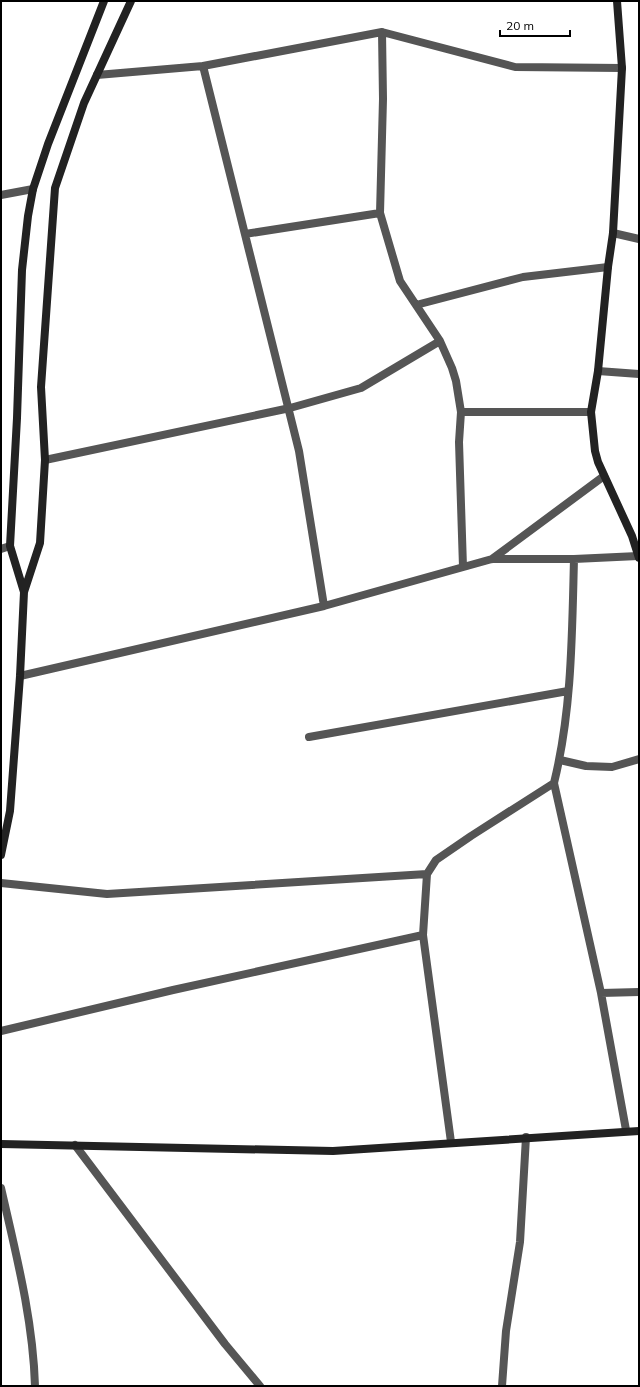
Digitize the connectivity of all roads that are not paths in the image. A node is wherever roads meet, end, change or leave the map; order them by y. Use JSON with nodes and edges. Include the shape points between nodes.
{"nodes":[{"id":1,"x":104,"y":1,"type":"edge"},
{"id":2,"x":131,"y":1,"type":"edge"},
{"id":3,"x":617,"y":1,"type":"edge"},
{"id":4,"x":382,"y":32,"type":"junction"},
{"id":5,"x":203,"y":66,"type":"junction"},
{"id":6,"x":622,"y":68,"type":"junction"},
{"id":7,"x":97,"y":75,"type":"junction"},
{"id":8,"x":33,"y":189,"type":"junction"},
{"id":9,"x":1,"y":195,"type":"edge"},
{"id":10,"x":380,"y":213,"type":"junction"},
{"id":11,"x":613,"y":233,"type":"junction"},
{"id":12,"x":245,"y":234,"type":"junction"},
{"id":13,"x":639,"y":239,"type":"edge"},
{"id":14,"x":608,"y":267,"type":"junction"},
{"id":15,"x":416,"y":305,"type":"junction"},
{"id":16,"x":440,"y":341,"type":"junction"},
{"id":17,"x":598,"y":371,"type":"junction"},
{"id":18,"x":639,"y":374,"type":"edge"},
{"id":19,"x":290,"y":408,"type":"junction"},
{"id":20,"x":461,"y":412,"type":"junction"},
{"id":21,"x":591,"y":412,"type":"junction"},
{"id":22,"x":45,"y":460,"type":"junction"},
{"id":23,"x":604,"y":476,"type":"junction"},
{"id":24,"x":10,"y":546,"type":"junction"},
{"id":25,"x":1,"y":549,"type":"edge"},
{"id":26,"x":638,"y":557,"type":"edge"},
{"id":27,"x":492,"y":559,"type":"junction"},
{"id":28,"x":574,"y":559,"type":"junction"},
{"id":29,"x":463,"y":567,"type":"junction"},
{"id":30,"x":24,"y":592,"type":"junction"},
{"id":31,"x":324,"y":606,"type":"junction"},
{"id":32,"x":20,"y":676,"type":"junction"},
{"id":33,"x":568,"y":691,"type":"junction"},
{"id":34,"x":309,"y":737,"type":"dead end"},
{"id":35,"x":639,"y":759,"type":"edge"},
{"id":36,"x":560,"y":760,"type":"junction"},
{"id":37,"x":554,"y":783,"type":"junction"},
{"id":38,"x":1,"y":855,"type":"edge"},
{"id":39,"x":427,"y":874,"type":"junction"},
{"id":40,"x":1,"y":883,"type":"edge"},
{"id":41,"x":423,"y":935,"type":"junction"},
{"id":42,"x":639,"y":992,"type":"edge"},
{"id":43,"x":601,"y":993,"type":"junction"},
{"id":44,"x":1,"y":1032,"type":"edge"},
{"id":45,"x":626,"y":1130,"type":"junction"},
{"id":46,"x":639,"y":1131,"type":"edge"},
{"id":47,"x":526,"y":1137,"type":"junction"},
{"id":48,"x":451,"y":1142,"type":"junction"},
{"id":49,"x":1,"y":1144,"type":"edge"},
{"id":50,"x":75,"y":1145,"type":"junction"},
{"id":51,"x":1,"y":1188,"type":"edge"},
{"id":52,"x":35,"y":1386,"type":"edge"},
{"id":53,"x":260,"y":1386,"type":"edge"},
{"id":54,"x":502,"y":1386,"type":"edge"}],
"edges":[{"from":1,"to":8,"type":"street","via":[[63,102]]},
{"from":2,"to":7,"type":"street"},
{"from":3,"to":6,"type":"street"},
{"from":4,"to":5,"type":"street"},
{"from":4,"to":6,"type":"street","via":[[515,67]]},
{"from":4,"to":10,"type":"street"},
{"from":5,"to":7,"type":"street"},
{"from":5,"to":12,"type":"street"},
{"from":6,"to":11,"type":"street"},
{"from":7,"to":22,"type":"street","via":[[84,104],[55,188],[41,387]]},
{"from":8,"to":9,"type":"street"},
{"from":8,"to":24,"type":"street","via":[[22,270]]},
{"from":10,"to":12,"type":"street"},
{"from":10,"to":15,"type":"street","via":[[400,281]]},
{"from":11,"to":13,"type":"street"},
{"from":11,"to":14,"type":"street"},
{"from":12,"to":19,"type":"street"},
{"from":14,"to":15,"type":"street","via":[[523,277]]},
{"from":14,"to":17,"type":"street"},
{"from":15,"to":16,"type":"street"},
{"from":16,"to":19,"type":"street","via":[[361,388]]},
{"from":16,"to":20,"type":"street","via":[[456,381]]},
{"from":17,"to":18,"type":"street"},
{"from":17,"to":21,"type":"street"},
{"from":19,"to":22,"type":"street"},
{"from":19,"to":31,"type":"street"},
{"from":20,"to":21,"type":"street"},
{"from":20,"to":29,"type":"street","via":[[459,442]]},
{"from":21,"to":23,"type":"street","via":[[595,451]]},
{"from":22,"to":30,"type":"street","via":[[40,543]]},
{"from":23,"to":26,"type":"street","via":[[632,536]]},
{"from":23,"to":27,"type":"street"},
{"from":24,"to":25,"type":"street"},
{"from":24,"to":30,"type":"street"},
{"from":26,"to":28,"type":"street"},
{"from":27,"to":28,"type":"street"},
{"from":27,"to":29,"type":"street"},
{"from":28,"to":33,"type":"street"},
{"from":29,"to":31,"type":"street"},
{"from":30,"to":32,"type":"street"},
{"from":31,"to":32,"type":"street"},
{"from":32,"to":38,"type":"street","via":[[10,811]]},
{"from":33,"to":34,"type":"street"},
{"from":33,"to":36,"type":"street"},
{"from":35,"to":36,"type":"street","via":[[612,767],[586,766]]},
{"from":36,"to":37,"type":"street"},
{"from":37,"to":39,"type":"street","via":[[436,860]]},
{"from":37,"to":43,"type":"street"},
{"from":39,"to":40,"type":"street","via":[[107,894]]},
{"from":39,"to":41,"type":"street"},
{"from":41,"to":44,"type":"street","via":[[173,990]]},
{"from":41,"to":48,"type":"street"},
{"from":42,"to":43,"type":"street"},
{"from":43,"to":45,"type":"street"},
{"from":45,"to":46,"type":"street"},
{"from":45,"to":47,"type":"street"},
{"from":47,"to":48,"type":"street"},
{"from":47,"to":54,"type":"street","via":[[520,1242],[506,1331]]},
{"from":48,"to":50,"type":"street","via":[[333,1151]]},
{"from":49,"to":50,"type":"street"},
{"from":50,"to":53,"type":"street","via":[[225,1344]]},
{"from":51,"to":52,"type":"street","via":[[25,1293]]}]}
